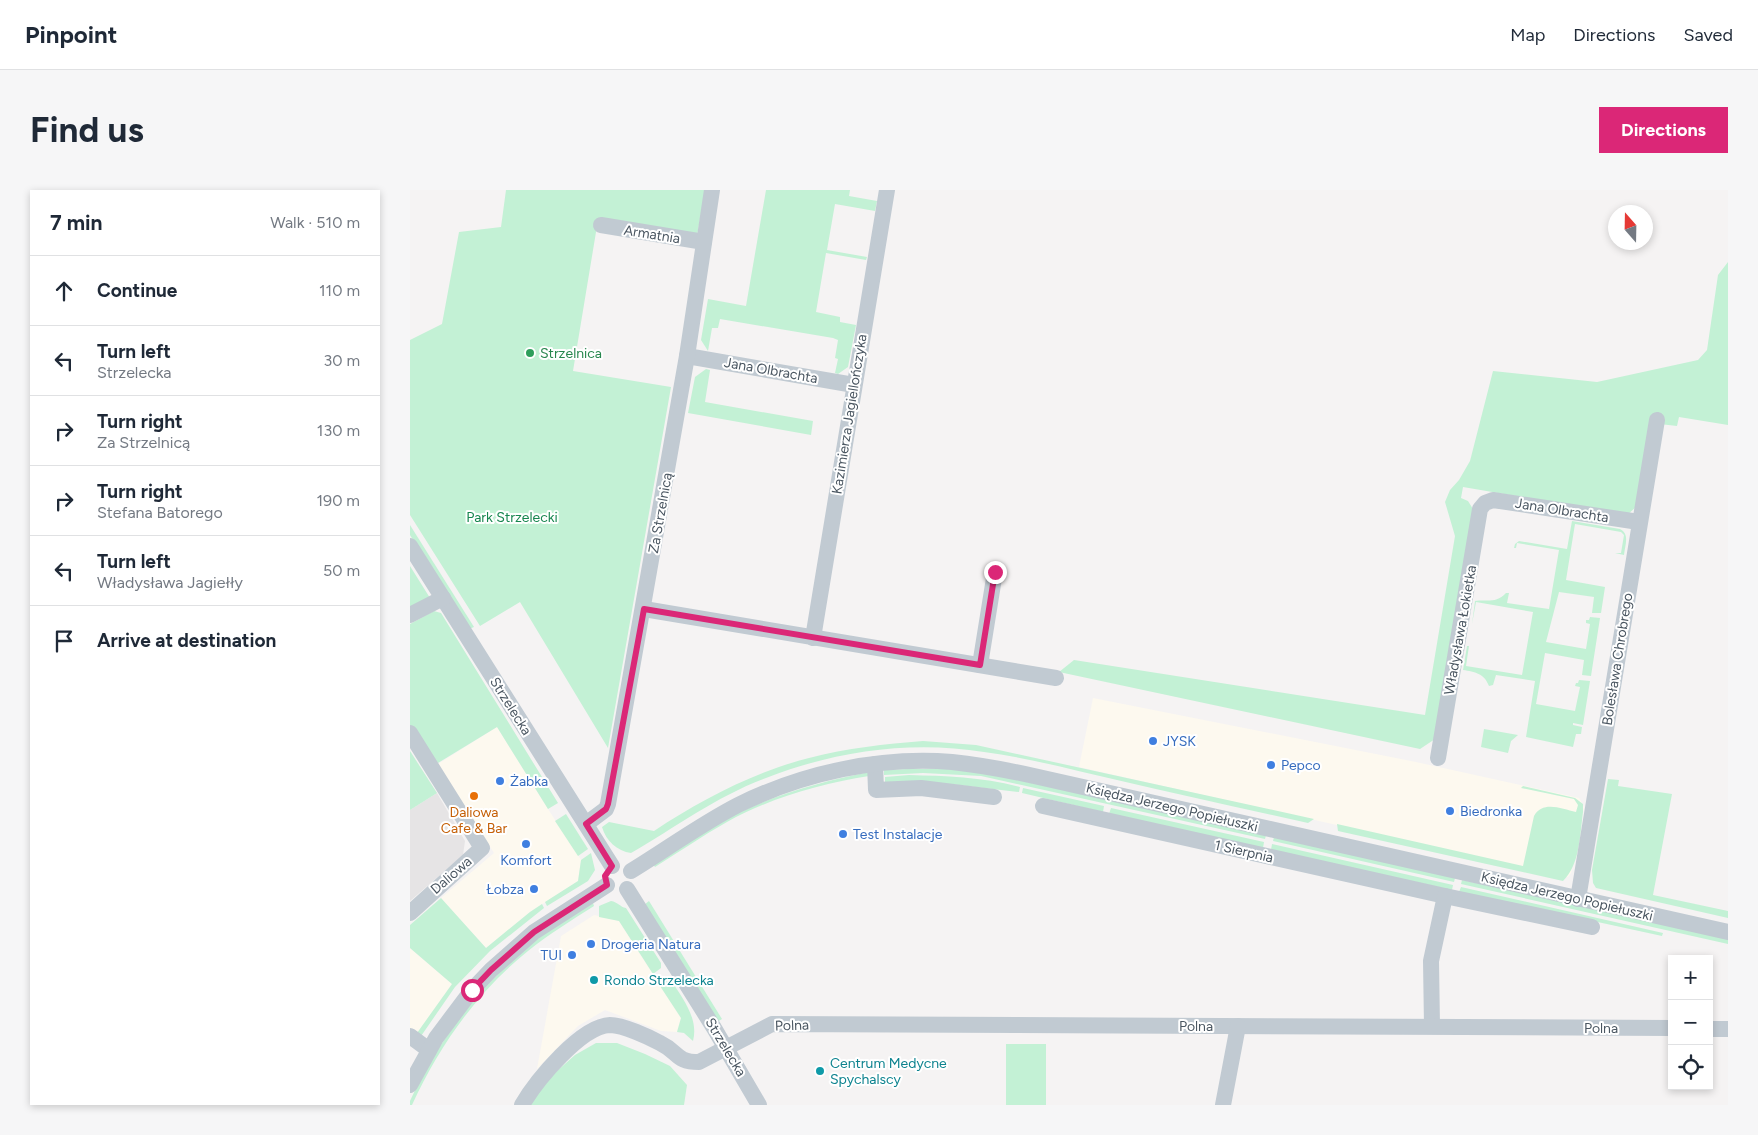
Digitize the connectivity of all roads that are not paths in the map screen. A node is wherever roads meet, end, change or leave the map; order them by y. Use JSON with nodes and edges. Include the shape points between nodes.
{"nodes":[{"id":1,"x":712,"y":190,"type":"edge"},
{"id":2,"x":887,"y":190,"type":"edge"},
{"id":3,"x":601,"y":225,"type":"dead end"},
{"id":4,"x":704,"y":242,"type":"junction"},
{"id":5,"x":687,"y":356,"type":"junction"},
{"id":6,"x":854,"y":385,"type":"junction"},
{"id":7,"x":1657,"y":420,"type":"dead end"},
{"id":8,"x":1485,"y":503,"type":"joint"},
{"id":9,"x":1639,"y":522,"type":"junction"},
{"id":10,"x":410,"y":546,"type":"edge"},
{"id":11,"x":995,"y":572,"type":"dead end"},
{"id":12,"x":443,"y":598,"type":"junction"},
{"id":13,"x":644,"y":609,"type":"junction"},
{"id":14,"x":410,"y":615,"type":"edge"},
{"id":15,"x":813,"y":638,"type":"junction"},
{"id":16,"x":980,"y":665,"type":"junction"},
{"id":17,"x":1056,"y":678,"type":"dead end"},
{"id":18,"x":410,"y":733,"type":"edge"},
{"id":19,"x":1438,"y":758,"type":"dead end"},
{"id":20,"x":875,"y":764,"type":"junction"},
{"id":21,"x":994,"y":797,"type":"dead end"},
{"id":22,"x":1043,"y":806,"type":"dead end"},
{"id":23,"x":586,"y":824,"type":"junction"},
{"id":24,"x":612,"y":866,"type":"junction"},
{"id":25,"x":631,"y":870,"type":"junction"},
{"id":26,"x":607,"y":885,"type":"junction"},
{"id":27,"x":627,"y":890,"type":"junction"},
{"id":28,"x":1444,"y":896,"type":"junction"},
{"id":29,"x":1578,"y":899,"type":"junction"},
{"id":30,"x":410,"y":912,"type":"edge"},
{"id":31,"x":1592,"y":926,"type":"dead end"},
{"id":32,"x":1728,"y":932,"type":"edge"},
{"id":33,"x":1238,"y":1026,"type":"junction"},
{"id":34,"x":1432,"y":1026,"type":"junction"},
{"id":35,"x":1668,"y":1028,"type":"edge"},
{"id":36,"x":1713,"y":1029,"type":"edge"},
{"id":37,"x":1728,"y":1029,"type":"edge"},
{"id":38,"x":410,"y":1036,"type":"edge"},
{"id":39,"x":727,"y":1048,"type":"junction"},
{"id":40,"x":429,"y":1050,"type":"junction"},
{"id":41,"x":410,"y":1085,"type":"edge"},
{"id":42,"x":522,"y":1105,"type":"edge"},
{"id":43,"x":759,"y":1105,"type":"edge"},
{"id":44,"x":1224,"y":1105,"type":"edge"}],
"edges":[{"from":1,"to":4,"type":"street","name":"Za Strzelnicą"},
{"from":2,"to":6,"type":"street","name":"Kazimierza Jagiellończyka"},
{"from":3,"to":4,"type":"street","name":"Armatnia"},
{"from":4,"to":5,"type":"street","name":"Za Strzelnicą"},
{"from":5,"to":6,"type":"street","name":"Jana Olbrachta"},
{"from":5,"to":13,"type":"street","name":"Za Strzelnicą"},
{"from":6,"to":15,"type":"street","name":"Kazimierza Jagiellończyka"},
{"from":7,"to":9,"type":"street","name":"Bolesława Chrobrego"},
{"from":8,"to":9,"type":"street","name":"Jana Olbrachta","via":[[1493,500]]},
{"from":8,"to":19,"type":"street","name":"Władysława Łokietka","via":[[1480,509]]},
{"from":9,"to":29,"type":"street","name":"Bolesława Chrobrego"},
{"from":10,"to":12,"type":"street","name":"Strzelecka"},
{"from":11,"to":16,"type":"street"},
{"from":12,"to":14,"type":"street"},
{"from":12,"to":23,"type":"street","name":"Strzelecka"},
{"from":13,"to":15,"type":"street"},
{"from":13,"to":23,"type":"street","name":"Za Strzelnicą","via":[[608,804]]},
{"from":15,"to":16,"type":"street"},
{"from":16,"to":17,"type":"street"},
{"from":18,"to":30,"type":"street","name":"Daliowa","via":[[482,848]]},
{"from":20,"to":21,"type":"street","via":[[876,790],[920,788]]},
{"from":20,"to":25,"type":"street","name":"Księdza Jerzego Popiełuszki","via":[[810,777],[738,805]]},
{"from":20,"to":29,"type":"street","name":"Księdza Jerzego Popiełuszki","via":[[950,762],[990,767]]},
{"from":22,"to":28,"type":"street","name":"1 Sierpnia"},
{"from":23,"to":24,"type":"street","name":"Strzelecka"},
{"from":24,"to":25,"type":"street","via":[[625,865]]},
{"from":24,"to":26,"type":"street","via":[[605,876]]},
{"from":25,"to":27,"type":"street","via":[[633,879]]},
{"from":26,"to":27,"type":"street","via":[[618,892]]},
{"from":26,"to":40,"type":"street","via":[[534,932],[491,970],[456,1011]]},
{"from":27,"to":39,"type":"street","name":"Strzelecka"},
{"from":28,"to":31,"type":"street","name":"1 Sierpnia"},
{"from":28,"to":34,"type":"street","via":[[1431,961]]},
{"from":29,"to":32,"type":"street","name":"Księdza Jerzego Popiełuszki"},
{"from":33,"to":34,"type":"street","name":"Polna"},
{"from":33,"to":39,"type":"street","name":"Polna","via":[[772,1024]]},
{"from":33,"to":44,"type":"street"},
{"from":34,"to":35,"type":"street","name":"Polna"},
{"from":36,"to":37,"type":"street"},
{"from":38,"to":40,"type":"street"},
{"from":39,"to":42,"type":"street","name":"Polna","via":[[699,1062],[686,1062],[662,1044],[610,1025],[589,1031],[575,1042],[531,1089]]},
{"from":39,"to":43,"type":"street","name":"Strzelecka"},
{"from":40,"to":41,"type":"street"}]}
